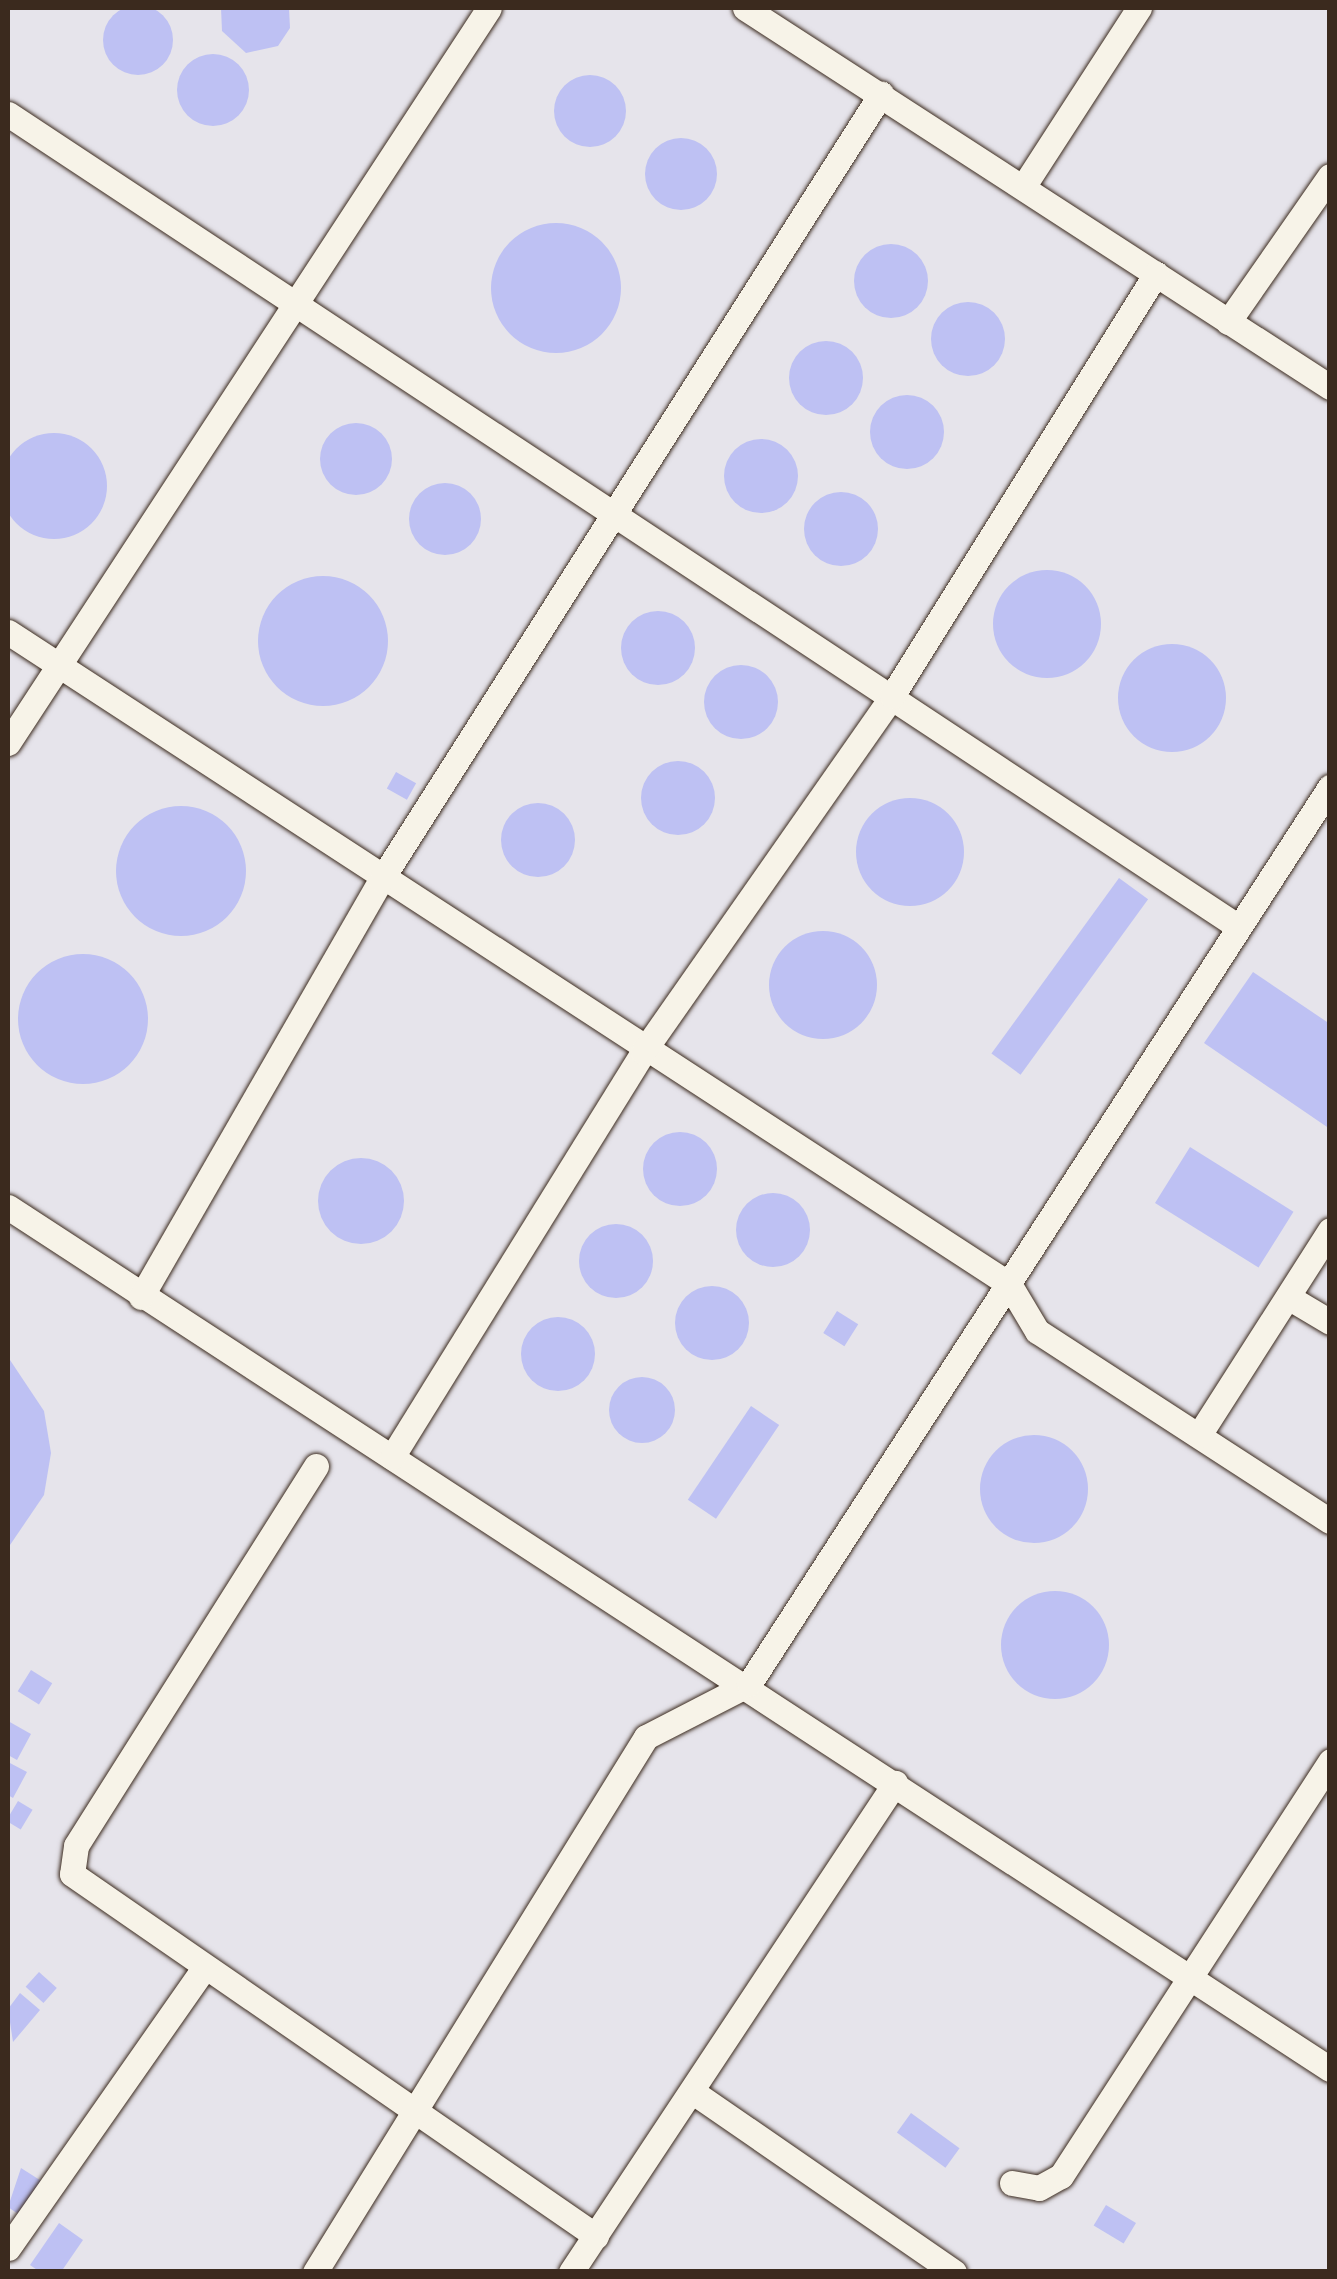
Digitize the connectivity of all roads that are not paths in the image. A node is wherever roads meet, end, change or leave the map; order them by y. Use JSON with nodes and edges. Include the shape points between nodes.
{"nodes":[{"id":1,"x":489,"y":8,"type":"edge"},
{"id":2,"x":745,"y":8,"type":"edge"},
{"id":3,"x":1139,"y":8,"type":"edge"},
{"id":4,"x":881,"y":94,"type":"junction"},
{"id":5,"x":8,"y":114,"type":"edge"},
{"id":6,"x":1330,"y":176,"type":"edge"},
{"id":7,"x":1024,"y":184,"type":"junction"},
{"id":8,"x":1156,"y":274,"type":"junction"},
{"id":9,"x":292,"y":297,"type":"junction"},
{"id":10,"x":1228,"y":322,"type":"junction"},
{"id":11,"x":1330,"y":387,"type":"edge"},
{"id":12,"x":616,"y":511,"type":"junction"},
{"id":13,"x":8,"y":632,"type":"edge"},
{"id":14,"x":58,"y":664,"type":"junction"},
{"id":15,"x":892,"y":696,"type":"junction"},
{"id":16,"x":8,"y":743,"type":"edge"},
{"id":17,"x":1330,"y":787,"type":"edge"},
{"id":18,"x":381,"y":880,"type":"junction"},
{"id":19,"x":1237,"y":926,"type":"junction"},
{"id":20,"x":643,"y":1052,"type":"junction"},
{"id":21,"x":8,"y":1206,"type":"edge"},
{"id":22,"x":1330,"y":1230,"type":"edge"},
{"id":23,"x":1009,"y":1284,"type":"junction"},
{"id":24,"x":142,"y":1297,"type":"junction"},
{"id":25,"x":1288,"y":1298,"type":"junction"},
{"id":26,"x":1330,"y":1322,"type":"edge"},
{"id":27,"x":1199,"y":1435,"type":"junction"},
{"id":28,"x":392,"y":1457,"type":"junction"},
{"id":29,"x":316,"y":1466,"type":"dead end"},
{"id":30,"x":1330,"y":1521,"type":"edge"},
{"id":31,"x":748,"y":1684,"type":"junction"},
{"id":32,"x":1330,"y":1761,"type":"edge"},
{"id":33,"x":895,"y":1784,"type":"junction"},
{"id":34,"x":203,"y":1969,"type":"junction"},
{"id":35,"x":1190,"y":1976,"type":"junction"},
{"id":36,"x":1330,"y":2069,"type":"edge"},
{"id":37,"x":693,"y":2092,"type":"junction"},
{"id":38,"x":416,"y":2110,"type":"junction"},
{"id":39,"x":1012,"y":2183,"type":"dead end"},
{"id":40,"x":596,"y":2236,"type":"junction"},
{"id":41,"x":8,"y":2248,"type":"edge"},
{"id":42,"x":315,"y":2272,"type":"edge"},
{"id":43,"x":571,"y":2272,"type":"edge"},
{"id":44,"x":954,"y":2272,"type":"edge"}],
"edges":[{"from":1,"to":9,"type":"lane"},
{"from":2,"to":4,"type":"lane"},
{"from":3,"to":7,"type":"lane"},
{"from":4,"to":7,"type":"lane"},
{"from":4,"to":12,"type":"lane"},
{"from":5,"to":9,"type":"lane"},
{"from":6,"to":10,"type":"lane"},
{"from":7,"to":8,"type":"lane"},
{"from":8,"to":10,"type":"lane"},
{"from":8,"to":15,"type":"lane"},
{"from":9,"to":12,"type":"lane"},
{"from":9,"to":14,"type":"lane"},
{"from":10,"to":11,"type":"lane"},
{"from":12,"to":15,"type":"lane"},
{"from":12,"to":18,"type":"lane"},
{"from":13,"to":14,"type":"lane"},
{"from":14,"to":16,"type":"lane"},
{"from":14,"to":18,"type":"lane"},
{"from":15,"to":19,"type":"lane"},
{"from":15,"to":20,"type":"lane"},
{"from":17,"to":19,"type":"lane"},
{"from":18,"to":20,"type":"lane"},
{"from":18,"to":24,"type":"lane"},
{"from":19,"to":23,"type":"lane"},
{"from":20,"to":23,"type":"lane"},
{"from":20,"to":28,"type":"lane"},
{"from":21,"to":24,"type":"lane"},
{"from":22,"to":25,"type":"lane"},
{"from":23,"to":27,"type":"lane","via":[[1036,1331]]},
{"from":23,"to":31,"type":"lane"},
{"from":24,"to":28,"type":"lane"},
{"from":25,"to":26,"type":"lane"},
{"from":25,"to":27,"type":"lane"},
{"from":27,"to":30,"type":"lane"},
{"from":28,"to":31,"type":"lane"},
{"from":29,"to":34,"type":"lane","via":[[76,1846],[72,1874],[95,1898]]},
{"from":31,"to":33,"type":"lane"},
{"from":31,"to":38,"type":"lane","via":[[646,1737]]},
{"from":32,"to":35,"type":"lane"},
{"from":33,"to":35,"type":"lane"},
{"from":33,"to":37,"type":"lane"},
{"from":34,"to":38,"type":"lane"},
{"from":34,"to":41,"type":"lane"},
{"from":35,"to":36,"type":"lane"},
{"from":35,"to":39,"type":"lane","via":[[1061,2176],[1039,2188]]},
{"from":37,"to":40,"type":"lane"},
{"from":37,"to":44,"type":"lane"},
{"from":38,"to":40,"type":"lane"},
{"from":38,"to":42,"type":"lane"},
{"from":40,"to":43,"type":"lane"}]}
